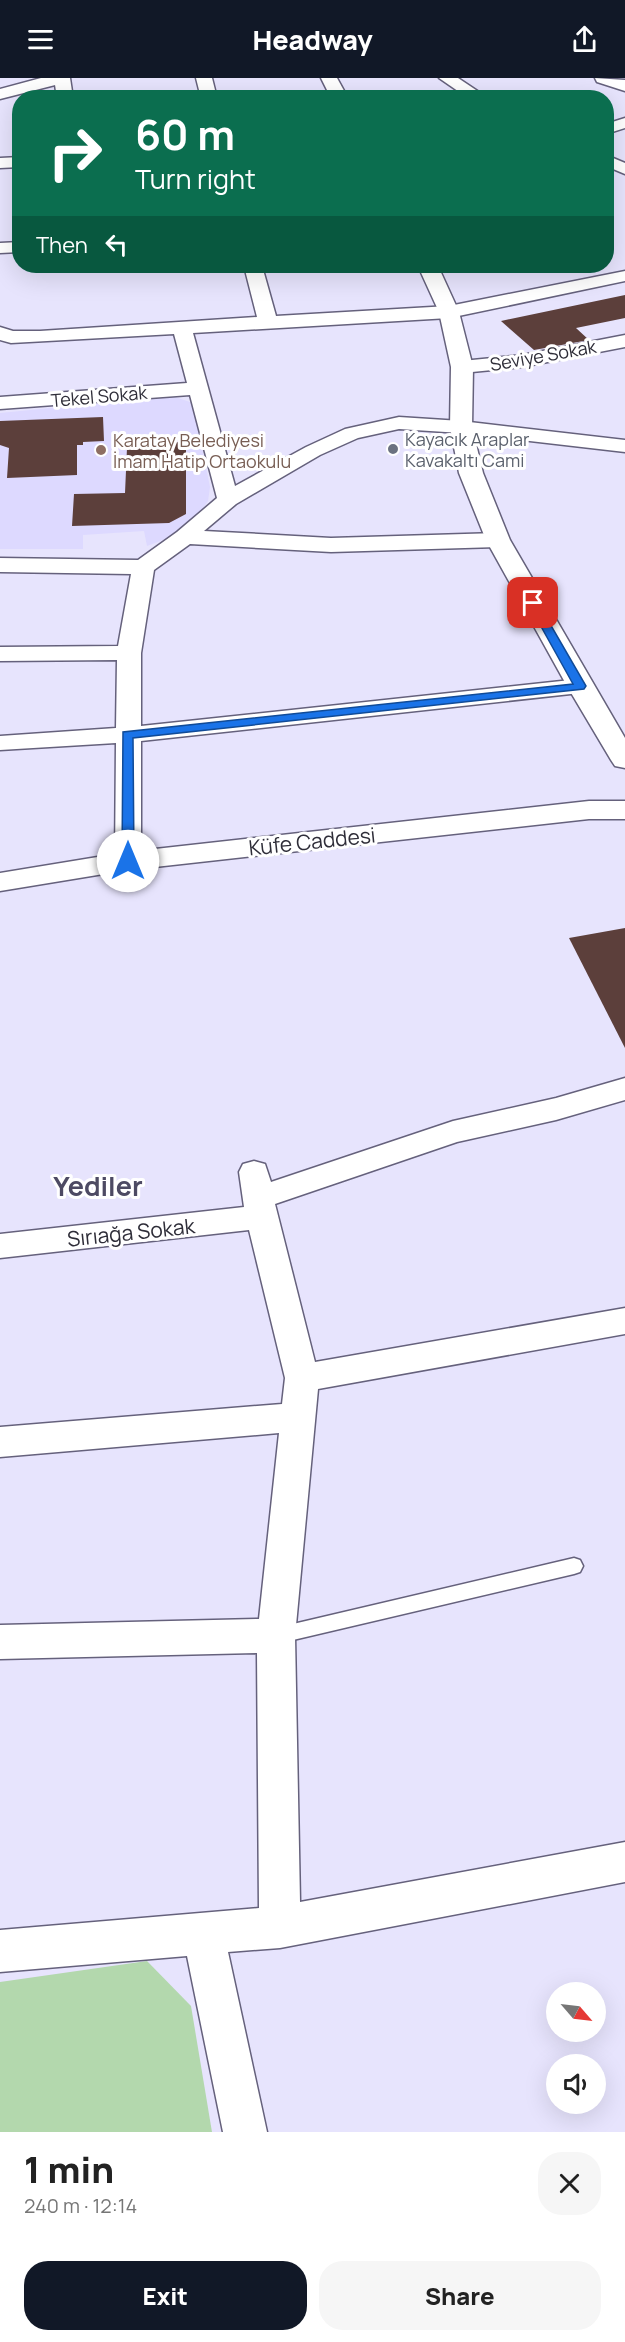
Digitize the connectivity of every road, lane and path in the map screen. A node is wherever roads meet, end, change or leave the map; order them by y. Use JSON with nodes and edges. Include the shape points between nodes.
{"nodes":[{"id":1,"x":24,"y":78,"type":"edge"},
{"id":2,"x":61,"y":78,"type":"edge"},
{"id":3,"x":447,"y":78,"type":"edge"},
{"id":4,"x":603,"y":78,"type":"edge"},
{"id":5,"x":0,"y":85,"type":"edge"},
{"id":6,"x":625,"y":86,"type":"edge"},
{"id":7,"x":15,"y":90,"type":"edge"},
{"id":8,"x":467,"y":90,"type":"edge"},
{"id":9,"x":255,"y":273,"type":"edge"},
{"id":10,"x":431,"y":273,"type":"edge"},
{"id":11,"x":625,"y":276,"type":"edge"},
{"id":12,"x":449,"y":312,"type":"junction"},
{"id":13,"x":268,"y":322,"type":"junction"},
{"id":14,"x":182,"y":329,"type":"junction"},
{"id":15,"x":0,"y":333,"type":"edge"},
{"id":16,"x":625,"y":341,"type":"edge"},
{"id":17,"x":462,"y":367,"type":"junction"},
{"id":18,"x":198,"y":388,"type":"junction"},
{"id":19,"x":0,"y":403,"type":"edge"},
{"id":20,"x":461,"y":426,"type":"junction"},
{"id":21,"x":625,"y":446,"type":"edge"},
{"id":22,"x":228,"y":499,"type":"junction"},
{"id":23,"x":185,"y":537,"type":"junction"},
{"id":24,"x":498,"y":540,"type":"junction"},
{"id":25,"x":0,"y":565,"type":"edge"},
{"id":26,"x":143,"y":567,"type":"junction"},
{"id":27,"x":129,"y":652,"type":"junction"},
{"id":28,"x":0,"y":654,"type":"edge"},
{"id":29,"x":580,"y":686,"type":"junction"},
{"id":30,"x":127,"y":735,"type":"junction"},
{"id":31,"x":0,"y":743,"type":"edge"},
{"id":32,"x":625,"y":760,"type":"edge"},
{"id":33,"x":625,"y":810,"type":"edge"},
{"id":34,"x":128,"y":861,"type":"junction"},
{"id":35,"x":0,"y":882,"type":"edge"},
{"id":36,"x":625,"y":1089,"type":"edge"},
{"id":37,"x":258,"y":1196,"type":"junction"},
{"id":38,"x":0,"y":1246,"type":"edge"},
{"id":39,"x":625,"y":1321,"type":"edge"},
{"id":40,"x":302,"y":1378,"type":"junction"},
{"id":41,"x":299,"y":1417,"type":"junction"},
{"id":42,"x":0,"y":1442,"type":"edge"},
{"id":43,"x":574,"y":1566,"type":"dead end"},
{"id":44,"x":276,"y":1636,"type":"junction"},
{"id":45,"x":0,"y":1642,"type":"edge"},
{"id":46,"x":625,"y":1862,"type":"edge"},
{"id":47,"x":280,"y":1927,"type":"junction"},
{"id":48,"x":203,"y":1933,"type":"junction"},
{"id":49,"x":0,"y":1952,"type":"edge"},
{"id":50,"x":244,"y":2132,"type":"edge"}],
"edges":[{"from":1,"to":5,"type":"street"},
{"from":2,"to":7,"type":"street"},
{"from":3,"to":8,"type":"street"},
{"from":4,"to":6,"type":"street"},
{"from":9,"to":13,"type":"street"},
{"from":10,"to":12,"type":"street"},
{"from":11,"to":12,"type":"street"},
{"from":12,"to":13,"type":"street"},
{"from":12,"to":17,"type":"street"},
{"from":13,"to":14,"type":"street"},
{"from":14,"to":15,"type":"street","via":[[40,337]]},
{"from":14,"to":18,"type":"street"},
{"from":16,"to":17,"type":"street","name":"Seviye Sokak","via":[[522,361]]},
{"from":17,"to":20,"type":"street"},
{"from":18,"to":19,"type":"street","name":"Tekel Sokak"},
{"from":18,"to":22,"type":"street"},
{"from":20,"to":21,"type":"street"},
{"from":20,"to":22,"type":"street","via":[[399,423],[352,433]]},
{"from":20,"to":24,"type":"street","via":[[471,473]]},
{"from":22,"to":23,"type":"street"},
{"from":23,"to":24,"type":"street","via":[[331,545]]},
{"from":23,"to":26,"type":"street"},
{"from":24,"to":29,"type":"street"},
{"from":25,"to":26,"type":"street"},
{"from":26,"to":27,"type":"street"},
{"from":27,"to":28,"type":"street"},
{"from":27,"to":30,"type":"street"},
{"from":29,"to":30,"type":"street"},
{"from":29,"to":32,"type":"street"},
{"from":30,"to":31,"type":"street"},
{"from":30,"to":34,"type":"street"},
{"from":33,"to":34,"type":"street","name":"Küfe Caddesi","via":[[589,810]]},
{"from":34,"to":35,"type":"street","name":"Küfe Caddesi"},
{"from":36,"to":37,"type":"street","name":"Sırıağa Sokak","via":[[453,1132]]},
{"from":37,"to":38,"type":"street","name":"Sırıağa Sokak"},
{"from":37,"to":40,"type":"street"},
{"from":39,"to":40,"type":"street"},
{"from":40,"to":41,"type":"street"},
{"from":41,"to":42,"type":"street"},
{"from":41,"to":44,"type":"street"},
{"from":43,"to":44,"type":"lane"},
{"from":44,"to":45,"type":"street"},
{"from":44,"to":47,"type":"street"},
{"from":46,"to":47,"type":"street"},
{"from":47,"to":48,"type":"street"},
{"from":48,"to":49,"type":"street"},
{"from":48,"to":50,"type":"street"}]}
